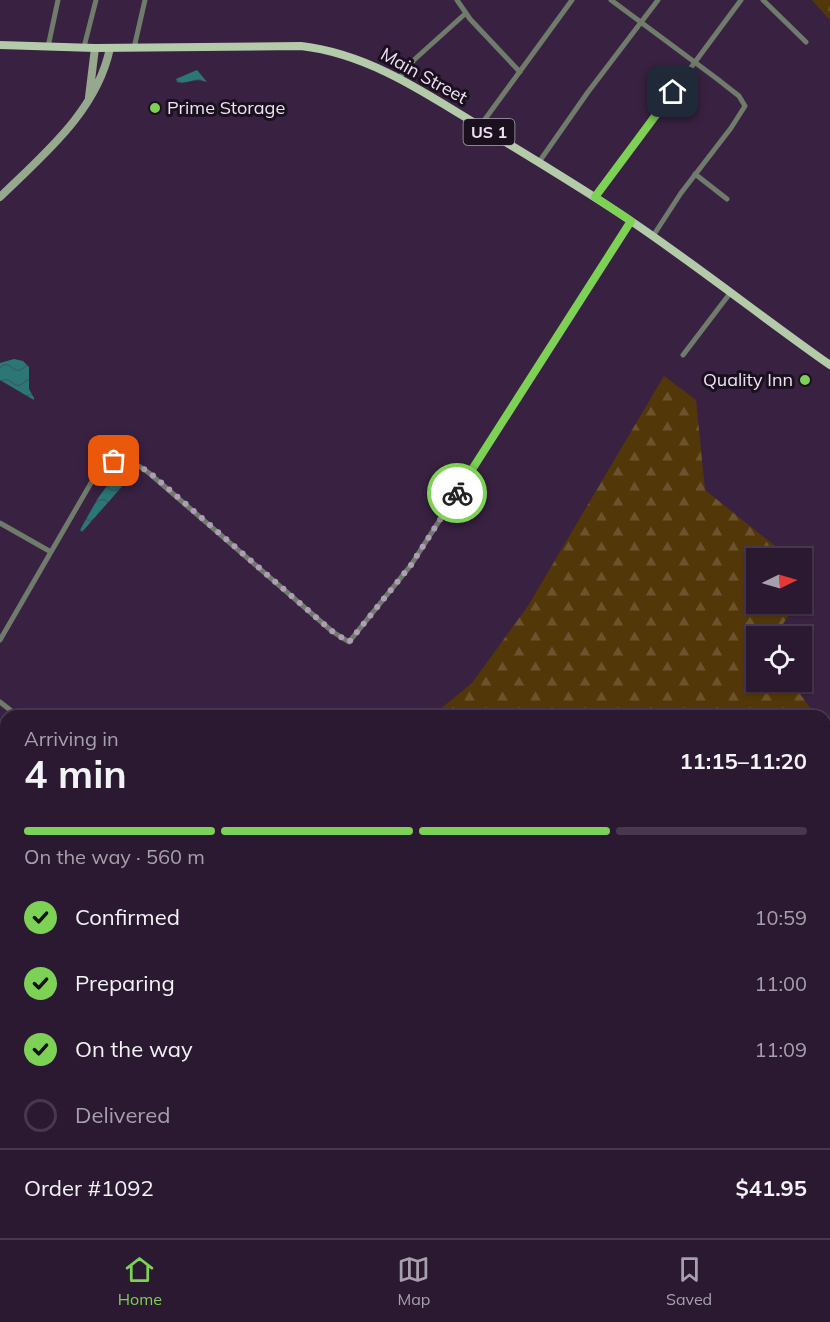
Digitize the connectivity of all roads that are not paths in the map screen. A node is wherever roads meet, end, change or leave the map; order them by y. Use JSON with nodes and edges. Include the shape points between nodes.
{"nodes":[{"id":1,"x":58,"y":0,"type":"edge"},
{"id":2,"x":96,"y":0,"type":"edge"},
{"id":3,"x":145,"y":0,"type":"edge"},
{"id":4,"x":457,"y":0,"type":"edge"},
{"id":5,"x":572,"y":0,"type":"edge"},
{"id":6,"x":611,"y":0,"type":"edge"},
{"id":7,"x":658,"y":0,"type":"edge"},
{"id":8,"x":741,"y":0,"type":"edge"},
{"id":9,"x":763,"y":0,"type":"edge"},
{"id":10,"x":466,"y":13,"type":"junction"},
{"id":11,"x":640,"y":22,"type":"junction"},
{"id":12,"x":806,"y":42,"type":"dead end"},
{"id":13,"x":0,"y":45,"type":"edge"},
{"id":14,"x":48,"y":47,"type":"junction"},
{"id":15,"x":84,"y":47,"type":"junction"},
{"id":16,"x":95,"y":48,"type":"junction"},
{"id":17,"x":110,"y":48,"type":"junction"},
{"id":18,"x":134,"y":48,"type":"junction"},
{"id":19,"x":695,"y":62,"type":"junction"},
{"id":20,"x":520,"y":72,"type":"junction"},
{"id":21,"x":399,"y":78,"type":"junction"},
{"id":22,"x":87,"y":103,"type":"junction"},
{"id":23,"x":480,"y":126,"type":"junction"},
{"id":24,"x":539,"y":162,"type":"junction"},
{"id":25,"x":695,"y":174,"type":"junction"},
{"id":26,"x":0,"y":197,"type":"edge"},
{"id":27,"x":595,"y":197,"type":"junction"},
{"id":28,"x":727,"y":199,"type":"dead end"},
{"id":29,"x":631,"y":221,"type":"junction"},
{"id":30,"x":653,"y":236,"type":"junction"},
{"id":31,"x":731,"y":292,"type":"junction"},
{"id":32,"x":683,"y":355,"type":"dead end"},
{"id":33,"x":830,"y":365,"type":"edge"},
{"id":34,"x":0,"y":523,"type":"edge"},
{"id":35,"x":51,"y":552,"type":"junction"},
{"id":36,"x":0,"y":640,"type":"edge"}],
"edges":[{"from":1,"to":14,"type":"street"},
{"from":2,"to":15,"type":"street"},
{"from":3,"to":18,"type":"street"},
{"from":4,"to":10,"type":"street"},
{"from":5,"to":20,"type":"street"},
{"from":6,"to":11,"type":"street"},
{"from":7,"to":11,"type":"street"},
{"from":8,"to":19,"type":"street"},
{"from":9,"to":12,"type":"street"},
{"from":10,"to":20,"type":"street"},
{"from":10,"to":21,"type":"street"},
{"from":11,"to":19,"type":"street"},
{"from":11,"to":24,"type":"street"},
{"from":13,"to":14,"type":"main road","name":"Main Street","number":"US 1"},
{"from":14,"to":15,"type":"main road","name":"Main Street","number":"US 1"},
{"from":15,"to":16,"type":"main road","name":"Main Street","number":"US 1"},
{"from":16,"to":17,"type":"main road","name":"Main Street","number":"US 1"},
{"from":16,"to":22,"type":"street"},
{"from":17,"to":18,"type":"main road","name":"Main Street","number":"US 1"},
{"from":17,"to":22,"type":"street","via":[[102,76]]},
{"from":18,"to":21,"type":"main road","name":"Main Street","number":"US 1","via":[[312,48],[346,55]]},
{"from":19,"to":25,"type":"street","via":[[739,96],[745,106]]},
{"from":19,"to":27,"type":"street"},
{"from":20,"to":23,"type":"street"},
{"from":21,"to":23,"type":"main road","name":"Main Street","number":"US 1"},
{"from":22,"to":26,"type":"street","via":[[67,130]]},
{"from":23,"to":24,"type":"main road","name":"Main Street","number":"US 1"},
{"from":24,"to":27,"type":"main road","name":"Main Street","number":"US 1"},
{"from":25,"to":28,"type":"street"},
{"from":25,"to":30,"type":"street"},
{"from":27,"to":29,"type":"main road","name":"Main Street","number":"US 1"},
{"from":29,"to":30,"type":"main road","name":"Main Street","number":"US 1"},
{"from":29,"to":35,"type":"street","via":[[411,565],[349,642],[136,463],[114,461],[104,467]]},
{"from":30,"to":31,"type":"main road","name":"Main Street","number":"US 1"},
{"from":31,"to":32,"type":"street"},
{"from":31,"to":33,"type":"main road","name":"Main Street","number":"US 1"},
{"from":34,"to":35,"type":"street"},
{"from":35,"to":36,"type":"street"}]}
